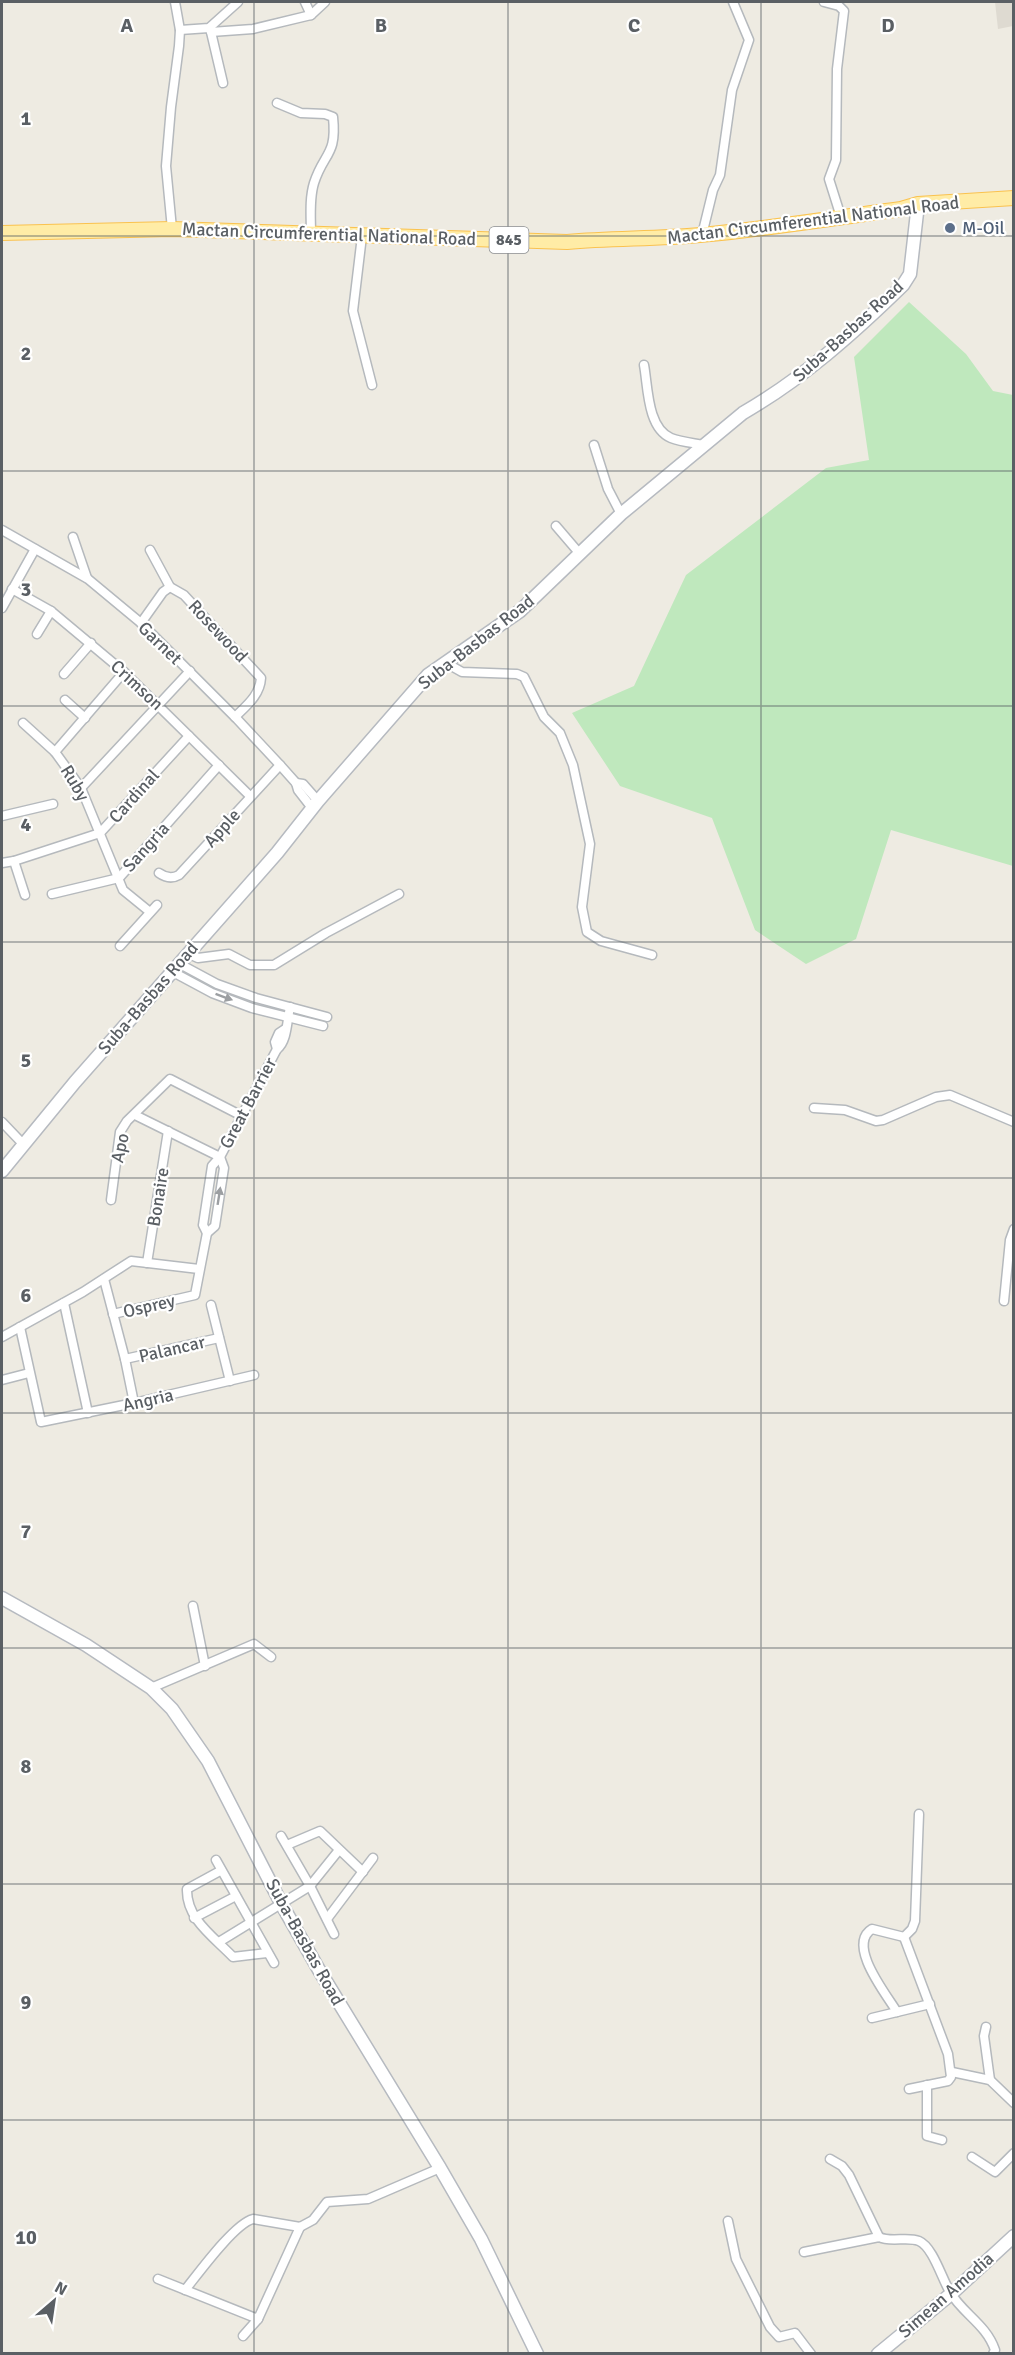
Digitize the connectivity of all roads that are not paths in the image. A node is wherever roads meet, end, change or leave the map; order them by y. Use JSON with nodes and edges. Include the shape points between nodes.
{"nodes":[{"id":1,"x":175,"y":2,"type":"edge"},
{"id":2,"x":238,"y":2,"type":"edge"},
{"id":3,"x":305,"y":2,"type":"edge"},
{"id":4,"x":325,"y":2,"type":"edge"},
{"id":5,"x":733,"y":2,"type":"edge"},
{"id":6,"x":824,"y":2,"type":"edge"},
{"id":7,"x":311,"y":15,"type":"junction"},
{"id":8,"x":180,"y":30,"type":"junction"},
{"id":9,"x":210,"y":30,"type":"junction"},
{"id":10,"x":223,"y":83,"type":"dead end"},
{"id":11,"x":278,"y":103,"type":"dead end"},
{"id":12,"x":1014,"y":198,"type":"edge"},
{"id":13,"x":918,"y":204,"type":"junction"},
{"id":14,"x":841,"y":217,"type":"junction"},
{"id":15,"x":172,"y":229,"type":"junction"},
{"id":16,"x":2,"y":233,"type":"edge"},
{"id":17,"x":311,"y":234,"type":"junction"},
{"id":18,"x":702,"y":235,"type":"junction"},
{"id":19,"x":362,"y":236,"type":"junction"},
{"id":20,"x":645,"y":364,"type":"dead end"},
{"id":21,"x":372,"y":385,"type":"dead end"},
{"id":22,"x":594,"y":445,"type":"dead end"},
{"id":23,"x":704,"y":445,"type":"junction"},
{"id":24,"x":621,"y":514,"type":"junction"},
{"id":25,"x":556,"y":526,"type":"dead end"},
{"id":26,"x":2,"y":530,"type":"edge"},
{"id":27,"x":73,"y":537,"type":"dead end"},
{"id":28,"x":35,"y":549,"type":"junction"},
{"id":29,"x":150,"y":550,"type":"dead end"},
{"id":30,"x":580,"y":554,"type":"junction"},
{"id":31,"x":88,"y":579,"type":"junction"},
{"id":32,"x":170,"y":586,"type":"junction"},
{"id":33,"x":12,"y":589,"type":"junction"},
{"id":34,"x":2,"y":608,"type":"edge"},
{"id":35,"x":51,"y":611,"type":"junction"},
{"id":36,"x":141,"y":623,"type":"junction"},
{"id":37,"x":37,"y":634,"type":"dead end"},
{"id":38,"x":91,"y":643,"type":"junction"},
{"id":39,"x":446,"y":663,"type":"junction"},
{"id":40,"x":190,"y":671,"type":"junction"},
{"id":41,"x":124,"y":672,"type":"junction"},
{"id":42,"x":64,"y":674,"type":"dead end"},
{"id":43,"x":65,"y":700,"type":"dead end"},
{"id":44,"x":158,"y":704,"type":"junction"},
{"id":45,"x":235,"y":717,"type":"junction"},
{"id":46,"x":85,"y":718,"type":"junction"},
{"id":47,"x":23,"y":723,"type":"dead end"},
{"id":48,"x":189,"y":736,"type":"junction"},
{"id":49,"x":55,"y":752,"type":"junction"},
{"id":50,"x":219,"y":765,"type":"junction"},
{"id":51,"x":280,"y":765,"type":"junction"},
{"id":52,"x":81,"y":788,"type":"junction"},
{"id":53,"x":250,"y":796,"type":"junction"},
{"id":54,"x":53,"y":804,"type":"dead end"},
{"id":55,"x":315,"y":804,"type":"junction"},
{"id":56,"x":2,"y":816,"type":"edge"},
{"id":57,"x":100,"y":833,"type":"junction"},
{"id":58,"x":14,"y":861,"type":"junction"},
{"id":59,"x":2,"y":863,"type":"edge"},
{"id":60,"x":159,"y":873,"type":"dead end"},
{"id":61,"x":119,"y":878,"type":"junction"},
{"id":62,"x":52,"y":894,"type":"dead end"},
{"id":63,"x":399,"y":894,"type":"dead end"},
{"id":64,"x":25,"y":895,"type":"dead end"},
{"id":65,"x":157,"y":905,"type":"dead end"},
{"id":66,"x":150,"y":912,"type":"junction"},
{"id":67,"x":120,"y":946,"type":"dead end"},
{"id":68,"x":187,"y":953,"type":"junction"},
{"id":69,"x":652,"y":955,"type":"dead end"},
{"id":70,"x":175,"y":967,"type":"junction"},
{"id":71,"x":290,"y":1007,"type":"junction"},
{"id":72,"x":288,"y":1017,"type":"junction"},
{"id":73,"x":327,"y":1017,"type":"dead end"},
{"id":74,"x":323,"y":1026,"type":"dead end"},
{"id":75,"x":814,"y":1108,"type":"dead end"},
{"id":76,"x":135,"y":1115,"type":"junction"},
{"id":77,"x":242,"y":1116,"type":"junction"},
{"id":78,"x":2,"y":1122,"type":"edge"},
{"id":79,"x":1014,"y":1122,"type":"edge"},
{"id":80,"x":168,"y":1131,"type":"junction"},
{"id":81,"x":24,"y":1145,"type":"junction"},
{"id":82,"x":220,"y":1157,"type":"junction"},
{"id":83,"x":2,"y":1171,"type":"edge"},
{"id":84,"x":111,"y":1200,"type":"dead end"},
{"id":85,"x":1014,"y":1229,"type":"edge"},
{"id":86,"x":147,"y":1263,"type":"junction"},
{"id":87,"x":199,"y":1269,"type":"junction"},
{"id":88,"x":104,"y":1279,"type":"junction"},
{"id":89,"x":1004,"y":1301,"type":"dead end"},
{"id":90,"x":63,"y":1303,"type":"junction"},
{"id":91,"x":211,"y":1305,"type":"dead end"},
{"id":92,"x":113,"y":1314,"type":"junction"},
{"id":93,"x":20,"y":1327,"type":"junction"},
{"id":94,"x":2,"y":1337,"type":"edge"},
{"id":95,"x":219,"y":1338,"type":"junction"},
{"id":96,"x":125,"y":1359,"type":"junction"},
{"id":97,"x":29,"y":1373,"type":"junction"},
{"id":98,"x":254,"y":1375,"type":"dead end"},
{"id":99,"x":2,"y":1380,"type":"edge"},
{"id":100,"x":230,"y":1381,"type":"junction"},
{"id":101,"x":134,"y":1403,"type":"junction"},
{"id":102,"x":88,"y":1413,"type":"junction"},
{"id":103,"x":2,"y":1598,"type":"edge"},
{"id":104,"x":193,"y":1606,"type":"dead end"},
{"id":105,"x":271,"y":1657,"type":"dead end"},
{"id":106,"x":205,"y":1666,"type":"junction"},
{"id":107,"x":151,"y":1688,"type":"junction"},
{"id":108,"x":919,"y":1814,"type":"dead end"},
{"id":109,"x":282,"y":1836,"type":"dead end"},
{"id":110,"x":287,"y":1845,"type":"junction"},
{"id":111,"x":339,"y":1850,"type":"junction"},
{"id":112,"x":373,"y":1858,"type":"dead end"},
{"id":113,"x":216,"y":1860,"type":"dead end"},
{"id":114,"x":220,"y":1871,"type":"junction"},
{"id":115,"x":363,"y":1872,"type":"junction"},
{"id":116,"x":310,"y":1886,"type":"junction"},
{"id":117,"x":236,"y":1896,"type":"junction"},
{"id":118,"x":282,"y":1905,"type":"junction"},
{"id":119,"x":194,"y":1918,"type":"junction"},
{"id":120,"x":327,"y":1919,"type":"junction"},
{"id":121,"x":251,"y":1924,"type":"junction"},
{"id":122,"x":334,"y":1934,"type":"dead end"},
{"id":123,"x":904,"y":1937,"type":"junction"},
{"id":124,"x":219,"y":1942,"type":"junction"},
{"id":125,"x":267,"y":1953,"type":"junction"},
{"id":126,"x":274,"y":1963,"type":"dead end"},
{"id":127,"x":930,"y":2004,"type":"junction"},
{"id":128,"x":897,"y":2012,"type":"junction"},
{"id":129,"x":872,"y":2018,"type":"dead end"},
{"id":130,"x":986,"y":2027,"type":"dead end"},
{"id":131,"x":952,"y":2072,"type":"junction"},
{"id":132,"x":990,"y":2080,"type":"junction"},
{"id":133,"x":927,"y":2085,"type":"junction"},
{"id":134,"x":909,"y":2089,"type":"dead end"},
{"id":135,"x":1014,"y":2103,"type":"edge"},
{"id":136,"x":942,"y":2140,"type":"dead end"},
{"id":137,"x":1014,"y":2153,"type":"edge"},
{"id":138,"x":972,"y":2157,"type":"dead end"},
{"id":139,"x":830,"y":2159,"type":"dead end"},
{"id":140,"x":440,"y":2168,"type":"junction"},
{"id":141,"x":728,"y":2221,"type":"dead end"},
{"id":142,"x":300,"y":2227,"type":"junction"},
{"id":143,"x":1014,"y":2236,"type":"edge"},
{"id":144,"x":879,"y":2237,"type":"junction"},
{"id":145,"x":804,"y":2252,"type":"dead end"},
{"id":146,"x":158,"y":2279,"type":"dead end"},
{"id":147,"x":185,"y":2290,"type":"junction"},
{"id":148,"x":951,"y":2294,"type":"junction"},
{"id":149,"x":258,"y":2319,"type":"junction"},
{"id":150,"x":243,"y":2336,"type":"dead end"},
{"id":151,"x":537,"y":2354,"type":"edge"},
{"id":152,"x":811,"y":2354,"type":"edge"},
{"id":153,"x":878,"y":2354,"type":"edge"},
{"id":154,"x":993,"y":2354,"type":"edge"}],
"edges":[{"from":1,"to":8,"type":"street"},
{"from":2,"to":9,"type":"street"},
{"from":3,"to":7,"type":"street"},
{"from":4,"to":7,"type":"street"},
{"from":5,"to":18,"type":"street","via":[[749,40],[732,90],[720,175]]},
{"from":6,"to":14,"type":"street","via":[[844,11],[837,69],[836,160],[829,183]]},
{"from":7,"to":9,"type":"street","via":[[253,29]]},
{"from":8,"to":9,"type":"street"},
{"from":8,"to":15,"type":"street","via":[[166,166]]},
{"from":9,"to":10,"type":"street"},
{"from":11,"to":17,"type":"street","via":[[301,113],[333,117],[335,138],[314,182]]},
{"from":12,"to":13,"type":"main road","name":"Mactan Circumferential National Road","number":"845"},
{"from":13,"to":14,"type":"main road","name":"Mactan Circumferential National Road","number":"845"},
{"from":13,"to":23,"type":"street","name":"Suba-Basbas Road","via":[[910,274],[903,285],[802,374],[742,413]]},
{"from":14,"to":18,"type":"main road","name":"Mactan Circumferential National Road","number":"845"},
{"from":15,"to":16,"type":"main road","name":"Mactan Circumferential National Road","number":"845"},
{"from":15,"to":17,"type":"main road","name":"Mactan Circumferential National Road","number":"845"},
{"from":17,"to":19,"type":"main road","name":"Mactan Circumferential National Road","number":"845"},
{"from":18,"to":19,"type":"main road","name":"Mactan Circumferential National Road","number":"845","via":[[567,242]]},
{"from":19,"to":21,"type":"street","via":[[353,311]]},
{"from":20,"to":23,"type":"street","via":[[652,417],[669,437]]},
{"from":22,"to":24,"type":"street"},
{"from":23,"to":24,"type":"street","name":"Suba-Basbas Road"},
{"from":24,"to":30,"type":"street","name":"Suba-Basbas Road"},
{"from":25,"to":30,"type":"street"},
{"from":26,"to":28,"type":"street","name":"Garnet"},
{"from":27,"to":31,"type":"street"},
{"from":28,"to":31,"type":"street","name":"Garnet"},
{"from":28,"to":33,"type":"street"},
{"from":29,"to":32,"type":"street"},
{"from":30,"to":39,"type":"street","name":"Suba-Basbas Road","via":[[520,610]]},
{"from":31,"to":36,"type":"street","name":"Garnet"},
{"from":32,"to":36,"type":"street","name":"Rosewood"},
{"from":32,"to":45,"type":"street","name":"Rosewood","via":[[184,595],[261,678],[258,693]]},
{"from":33,"to":34,"type":"street"},
{"from":33,"to":35,"type":"street","name":"Crimson"},
{"from":35,"to":37,"type":"street"},
{"from":35,"to":38,"type":"street","name":"Crimson"},
{"from":36,"to":40,"type":"street","name":"Garnet"},
{"from":38,"to":41,"type":"street","name":"Crimson"},
{"from":38,"to":42,"type":"street"},
{"from":39,"to":55,"type":"street","name":"Suba-Basbas Road","via":[[428,675]]},
{"from":39,"to":69,"type":"street","via":[[462,672],[524,677],[544,717],[561,733],[573,765],[590,844],[582,907],[587,932],[601,941]]},
{"from":40,"to":44,"type":"street"},
{"from":40,"to":45,"type":"street","name":"Garnet"},
{"from":41,"to":44,"type":"street","name":"Crimson"},
{"from":41,"to":46,"type":"street"},
{"from":43,"to":46,"type":"street"},
{"from":44,"to":48,"type":"street","name":"Crimson"},
{"from":44,"to":52,"type":"street"},
{"from":45,"to":51,"type":"street","name":"Garnet"},
{"from":46,"to":49,"type":"street"},
{"from":47,"to":49,"type":"street","name":"Ruby"},
{"from":48,"to":50,"type":"street","name":"Crimson"},
{"from":48,"to":57,"type":"street","name":"Cardinal"},
{"from":49,"to":52,"type":"street","name":"Ruby"},
{"from":50,"to":53,"type":"street","name":"Crimson"},
{"from":50,"to":61,"type":"street","name":"Sangria"},
{"from":51,"to":53,"type":"street","name":"Apple"},
{"from":51,"to":55,"type":"street","name":"Garnet","via":[[296,783],[297,790]]},
{"from":52,"to":57,"type":"street","name":"Ruby"},
{"from":53,"to":60,"type":"street","name":"Apple","via":[[179,875],[168,878]]},
{"from":54,"to":56,"type":"street"},
{"from":55,"to":68,"type":"street","name":"Suba-Basbas Road","via":[[277,853]]},
{"from":57,"to":58,"type":"street","name":"Cardinal"},
{"from":57,"to":61,"type":"street","name":"Ruby"},
{"from":58,"to":59,"type":"street","name":"Cardinal"},
{"from":58,"to":64,"type":"street"},
{"from":61,"to":62,"type":"street","name":"Sangria"},
{"from":61,"to":66,"type":"street","name":"Ruby","via":[[123,890]]},
{"from":63,"to":68,"type":"street","via":[[274,965],[250,964],[229,954],[198,958]]},
{"from":65,"to":66,"type":"street"},
{"from":66,"to":67,"type":"street"},
{"from":68,"to":70,"type":"street","name":"Suba-Basbas Road"},
{"from":70,"to":71,"type":"street"},
{"from":70,"to":72,"type":"street","one_way":true,"via":[[212,993]]},
{"from":70,"to":81,"type":"street","name":"Suba-Basbas Road"},
{"from":71,"to":72,"type":"street","name":"Great Barrier"},
{"from":71,"to":73,"type":"street"},
{"from":72,"to":74,"type":"street"},
{"from":72,"to":77,"type":"street","name":"Great Barrier","via":[[275,1042],[277,1049]]},
{"from":75,"to":79,"type":"street","via":[[845,1110],[876,1121],[936,1096],[950,1095]]},
{"from":76,"to":77,"type":"street","name":"Apo","via":[[170,1079]]},
{"from":76,"to":80,"type":"street"},
{"from":76,"to":84,"type":"street","name":"Apo","via":[[120,1132]]},
{"from":77,"to":82,"type":"street","name":"Great Barrier"},
{"from":78,"to":81,"type":"street"},
{"from":80,"to":82,"type":"street"},
{"from":80,"to":86,"type":"street","name":"Bonaire"},
{"from":81,"to":83,"type":"street","name":"Suba-Basbas Road"},
{"from":82,"to":87,"type":"street","name":"Great Barrier","via":[[212,1166],[203,1225],[207,1233]]},
{"from":85,"to":89,"type":"street"},
{"from":86,"to":87,"type":"street"},
{"from":86,"to":88,"type":"street","via":[[131,1262]]},
{"from":87,"to":92,"type":"street","name":"Osprey","via":[[195,1295]]},
{"from":88,"to":90,"type":"street"},
{"from":88,"to":92,"type":"street"},
{"from":90,"to":93,"type":"street"},
{"from":90,"to":102,"type":"street"},
{"from":91,"to":95,"type":"street"},
{"from":92,"to":96,"type":"street"},
{"from":93,"to":94,"type":"street"},
{"from":93,"to":97,"type":"street"},
{"from":95,"to":96,"type":"street","name":"Palancar"},
{"from":95,"to":100,"type":"street"},
{"from":96,"to":101,"type":"street"},
{"from":97,"to":99,"type":"street"},
{"from":97,"to":102,"type":"street","name":"Angria","via":[[41,1422]]},
{"from":98,"to":100,"type":"street","name":"Angria"},
{"from":100,"to":101,"type":"street","name":"Angria"},
{"from":101,"to":102,"type":"street","name":"Angria"},
{"from":103,"to":107,"type":"street","name":"Suba-Basbas Road"},
{"from":104,"to":106,"type":"street"},
{"from":105,"to":106,"type":"street","via":[[254,1644]]},
{"from":106,"to":107,"type":"street"},
{"from":107,"to":118,"type":"street","name":"Suba-Basbas Road","via":[[172,1709],[208,1761]]},
{"from":108,"to":123,"type":"street","via":[[915,1921]]},
{"from":109,"to":110,"type":"street"},
{"from":110,"to":111,"type":"street","via":[[320,1831]]},
{"from":110,"to":116,"type":"street"},
{"from":111,"to":115,"type":"street"},
{"from":111,"to":116,"type":"street"},
{"from":112,"to":115,"type":"street"},
{"from":113,"to":114,"type":"street"},
{"from":114,"to":117,"type":"street"},
{"from":114,"to":119,"type":"street","via":[[187,1889]]},
{"from":115,"to":120,"type":"street"},
{"from":116,"to":118,"type":"street"},
{"from":116,"to":120,"type":"street"},
{"from":117,"to":119,"type":"street"},
{"from":117,"to":121,"type":"street"},
{"from":118,"to":121,"type":"street"},
{"from":118,"to":140,"type":"street","name":"Suba-Basbas Road"},
{"from":119,"to":124,"type":"street"},
{"from":120,"to":122,"type":"street"},
{"from":121,"to":124,"type":"street"},
{"from":121,"to":125,"type":"street"},
{"from":123,"to":127,"type":"street"},
{"from":123,"to":128,"type":"street","via":[[872,1929],[864,1939],[866,1961]]},
{"from":124,"to":125,"type":"street","via":[[233,1957]]},
{"from":125,"to":126,"type":"street"},
{"from":127,"to":128,"type":"street"},
{"from":127,"to":131,"type":"street"},
{"from":128,"to":129,"type":"street"},
{"from":130,"to":132,"type":"street"},
{"from":131,"to":132,"type":"street"},
{"from":131,"to":133,"type":"street","via":[[948,2080]]},
{"from":132,"to":135,"type":"street"},
{"from":133,"to":134,"type":"street"},
{"from":133,"to":136,"type":"street","via":[[927,2136]]},
{"from":137,"to":138,"type":"street","via":[[995,2172]]},
{"from":139,"to":144,"type":"street","via":[[849,2175]]},
{"from":140,"to":142,"type":"street","via":[[368,2199],[327,2202],[313,2220]]},
{"from":140,"to":151,"type":"street","name":"Suba-Basbas Road","via":[[481,2239]]},
{"from":141,"to":152,"type":"street","via":[[736,2259],[770,2327],[779,2337],[795,2333]]},
{"from":142,"to":147,"type":"street","via":[[248,2220]]},
{"from":142,"to":149,"type":"street"},
{"from":143,"to":148,"type":"street","name":"Simean Amodia"},
{"from":144,"to":145,"type":"street"},
{"from":144,"to":148,"type":"street","via":[[918,2240],[926,2246]]},
{"from":146,"to":147,"type":"street"},
{"from":147,"to":149,"type":"street"},
{"from":148,"to":153,"type":"street","name":"Simean Amodia"},
{"from":148,"to":154,"type":"street","via":[[990,2336]]},
{"from":149,"to":150,"type":"street"}]}
